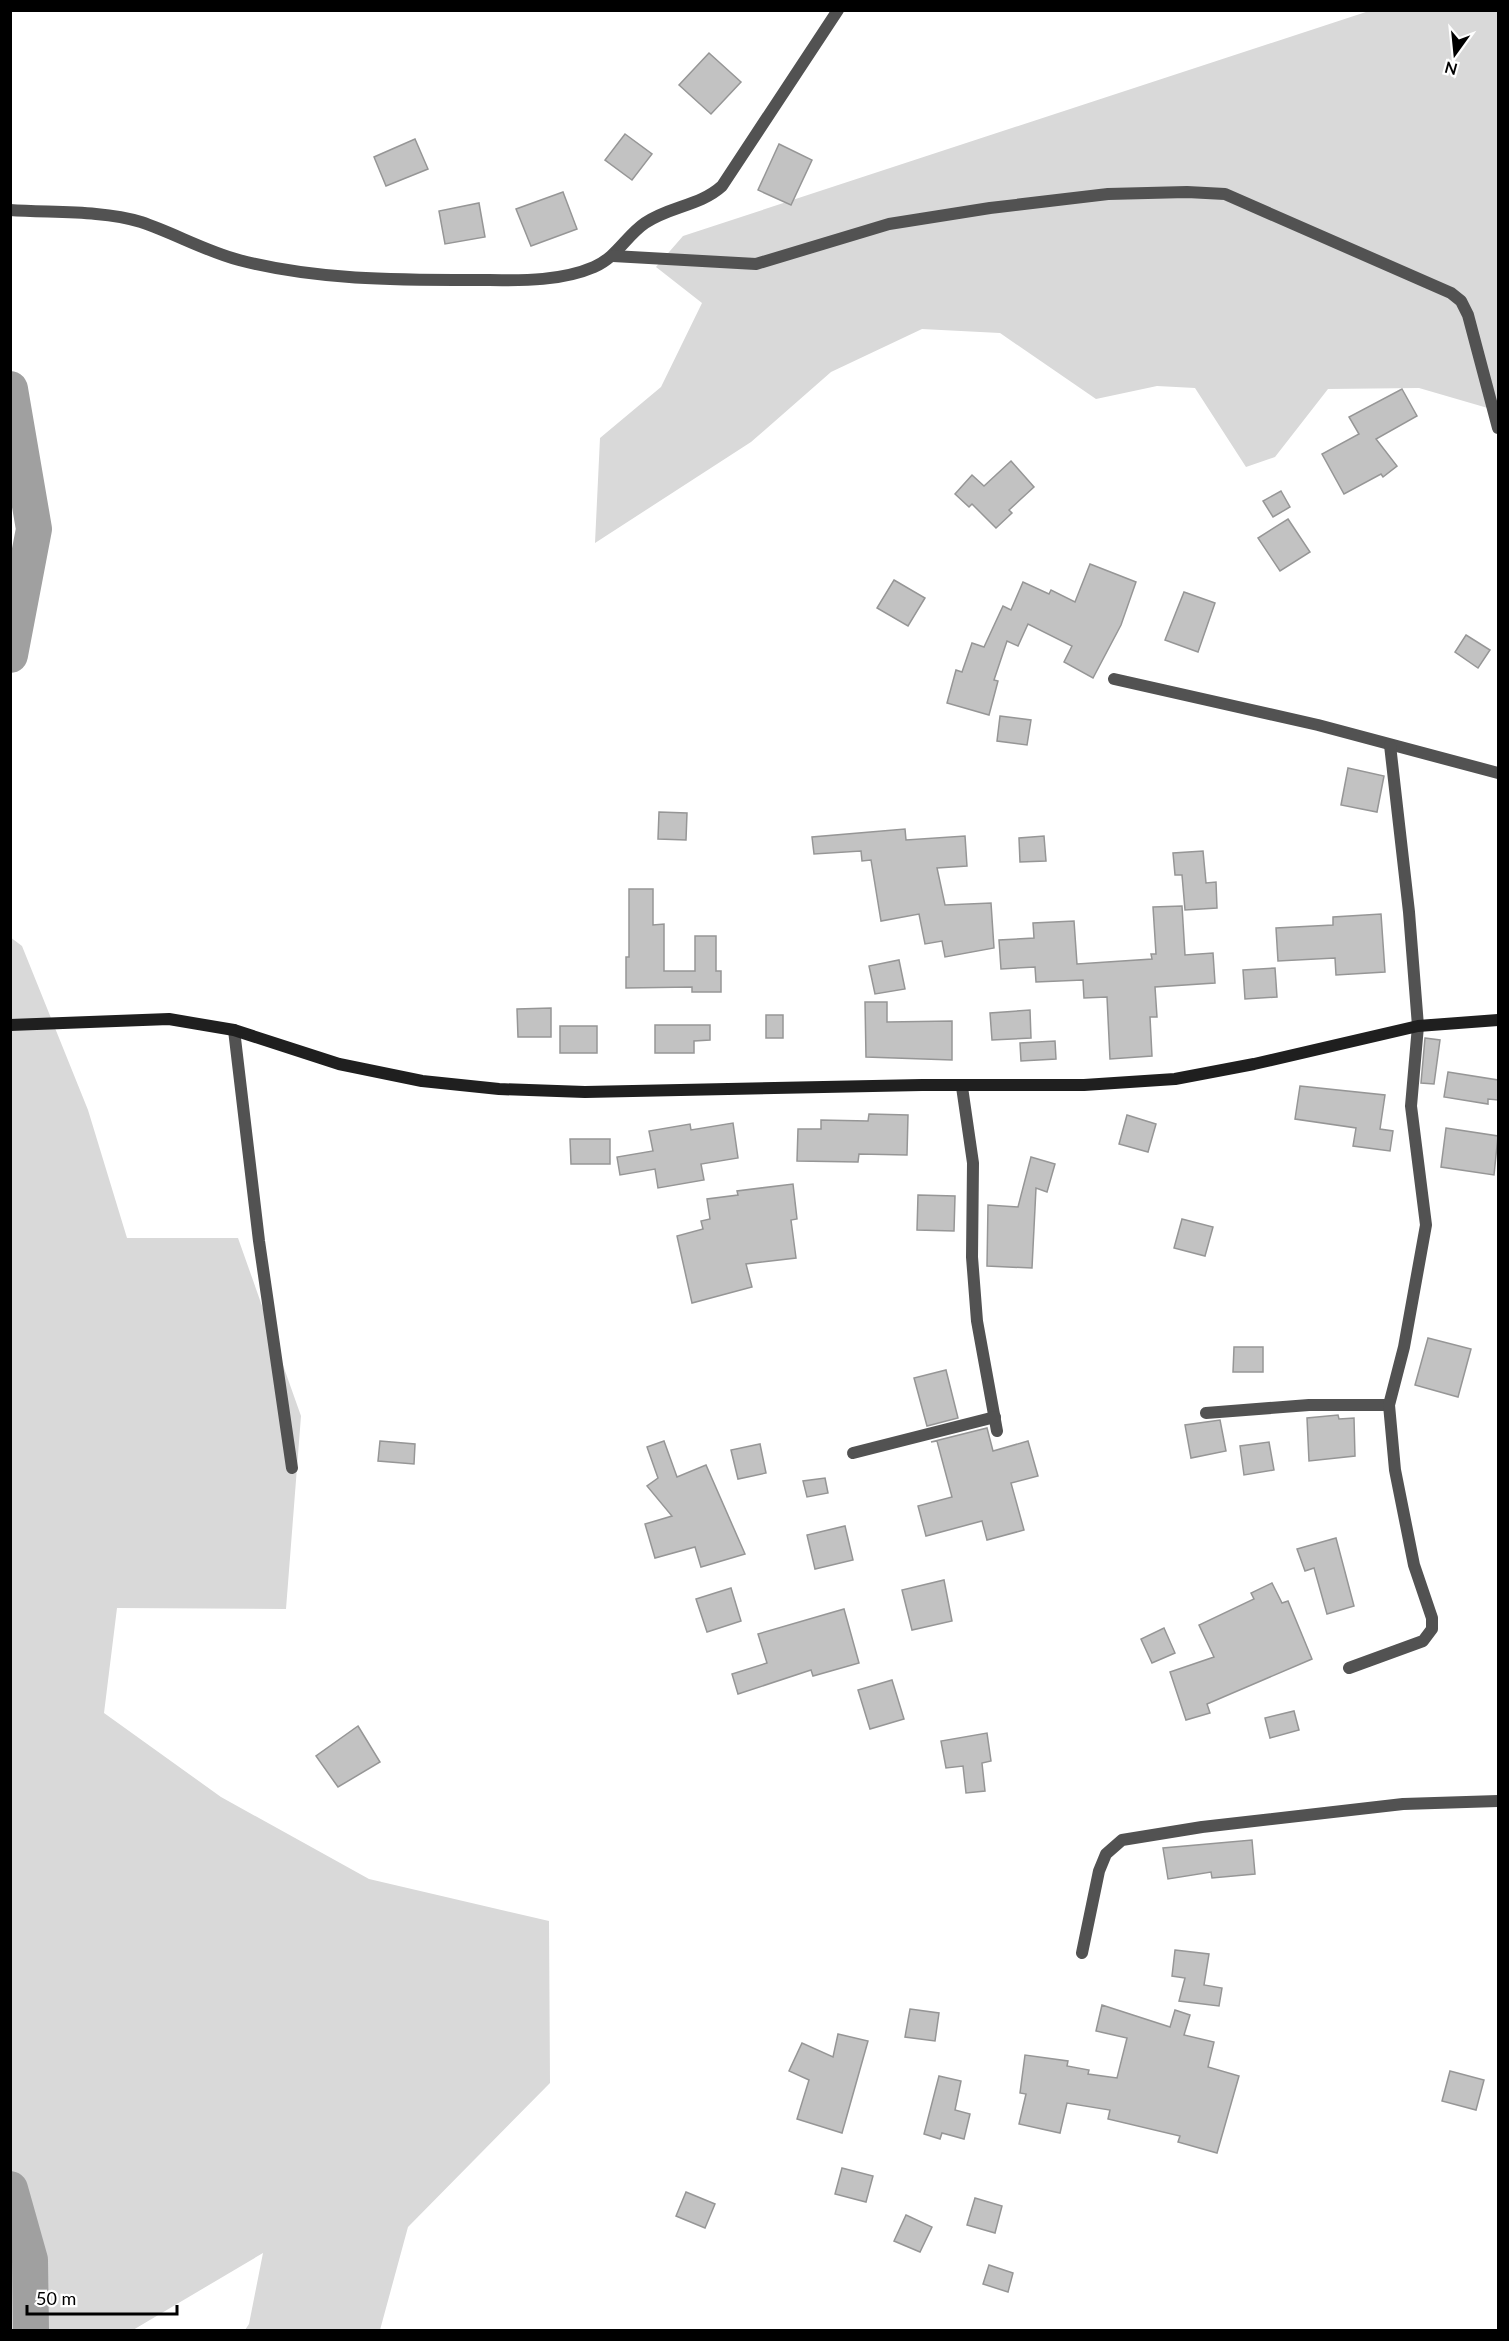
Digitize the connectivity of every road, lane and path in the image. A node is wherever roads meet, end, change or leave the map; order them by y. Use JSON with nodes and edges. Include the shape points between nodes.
{"nodes":[{"id":1,"x":838,"y":10,"type":"edge"},
{"id":2,"x":10,"y":210,"type":"edge"},
{"id":3,"x":613,"y":256,"type":"junction"},
{"id":4,"x":1498,"y":428,"type":"edge"},
{"id":5,"x":1114,"y":679,"type":"dead end"},
{"id":6,"x":1390,"y":745,"type":"junction"},
{"id":7,"x":1498,"y":774,"type":"edge"},
{"id":8,"x":1498,"y":1020,"type":"edge"},
{"id":9,"x":10,"y":1025,"type":"edge"},
{"id":10,"x":1418,"y":1026,"type":"junction"},
{"id":11,"x":234,"y":1030,"type":"junction"},
{"id":12,"x":962,"y":1087,"type":"junction"},
{"id":13,"x":1389,"y":1405,"type":"junction"},
{"id":14,"x":1206,"y":1413,"type":"dead end"},
{"id":15,"x":995,"y":1418,"type":"junction"},
{"id":16,"x":997,"y":1431,"type":"dead end"},
{"id":17,"x":854,"y":1454,"type":"dead end"},
{"id":18,"x":292,"y":1468,"type":"dead end"},
{"id":19,"x":1349,"y":1668,"type":"dead end"},
{"id":20,"x":1498,"y":1801,"type":"edge"},
{"id":21,"x":1082,"y":1953,"type":"dead end"}],
"edges":[{"from":1,"to":3,"type":"street","via":[[722,186],[710,197],[646,222]]},
{"from":2,"to":3,"type":"street","via":[[113,216],[273,268],[387,279],[528,280],[570,275]]},
{"from":3,"to":4,"type":"street","via":[[756,264],[889,224],[979,210],[1108,194],[1225,194],[1456,297],[1468,315]]},
{"from":5,"to":6,"type":"street"},
{"from":6,"to":7,"type":"street"},
{"from":6,"to":10,"type":"street"},
{"from":8,"to":10,"type":"street"},
{"from":9,"to":11,"type":"street","via":[[169,1019]]},
{"from":10,"to":12,"type":"street","via":[[1175,1079]]},
{"from":10,"to":13,"type":"street","via":[[1411,1106],[1426,1225],[1404,1347]]},
{"from":11,"to":12,"type":"street","via":[[339,1064],[423,1081],[499,1089],[585,1092]]},
{"from":11,"to":18,"type":"street"},
{"from":12,"to":15,"type":"street","via":[[973,1163],[972,1257],[977,1322]]},
{"from":13,"to":14,"type":"street","via":[[1309,1405]]},
{"from":13,"to":19,"type":"street","via":[[1395,1470],[1414,1565],[1432,1629],[1423,1641]]},
{"from":15,"to":16,"type":"street"},
{"from":15,"to":17,"type":"street"},
{"from":20,"to":21,"type":"street","via":[[1403,1804],[1122,1840],[1106,1854],[1099,1871]]}]}
